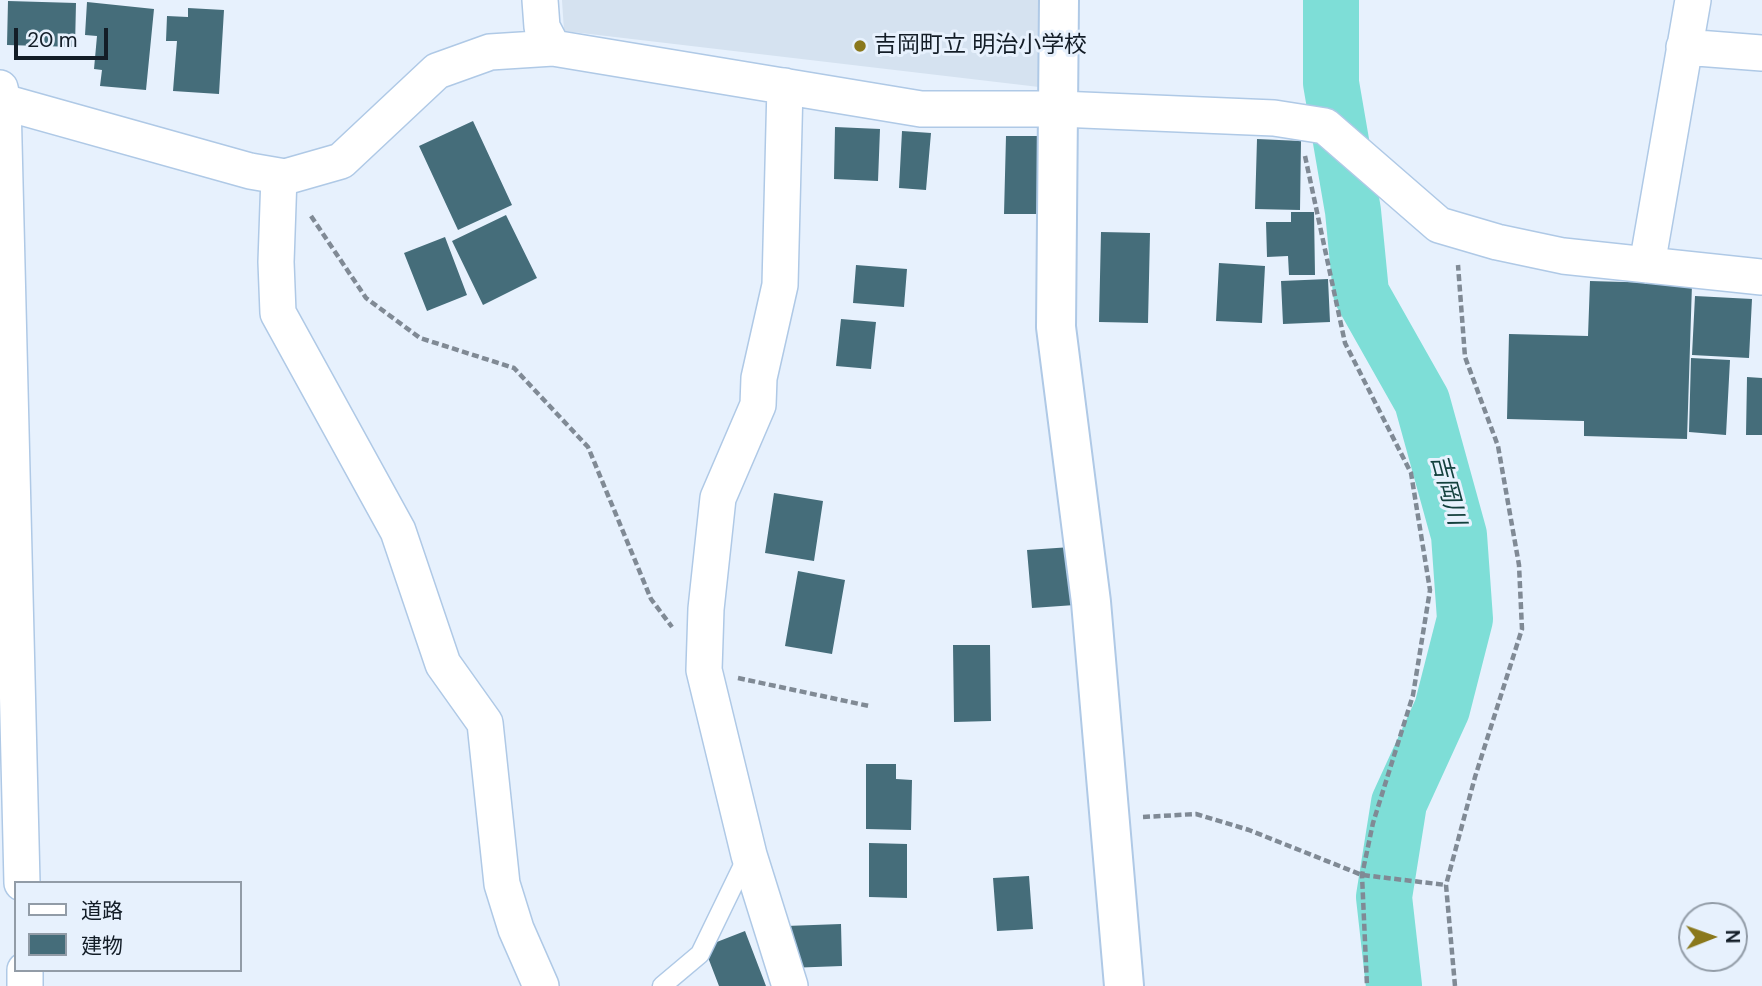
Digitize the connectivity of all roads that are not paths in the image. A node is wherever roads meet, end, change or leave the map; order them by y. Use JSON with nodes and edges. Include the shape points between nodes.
{"nodes":[{"id":1,"x":540,"y":0,"type":"edge"},
{"id":2,"x":1059,"y":0,"type":"edge"},
{"id":3,"x":1693,"y":0,"type":"edge"},
{"id":4,"x":1684,"y":47,"type":"junction"},
{"id":5,"x":553,"y":48,"type":"junction"},
{"id":6,"x":1762,"y":53,"type":"edge"},
{"id":7,"x":785,"y":86,"type":"junction"},
{"id":8,"x":1,"y":97,"type":"edge"},
{"id":9,"x":1059,"y":109,"type":"junction"},
{"id":10,"x":282,"y":176,"type":"junction"},
{"id":11,"x":1647,"y":265,"type":"junction"},
{"id":12,"x":1762,"y":277,"type":"edge"},
{"id":13,"x":748,"y":855,"type":"junction"},
{"id":14,"x":22,"y":881,"type":"edge"},
{"id":15,"x":541,"y":986,"type":"edge"},
{"id":16,"x":663,"y":986,"type":"edge"},
{"id":17,"x":790,"y":986,"type":"edge"},
{"id":18,"x":1124,"y":986,"type":"edge"}],
"edges":[{"from":1,"to":5,"type":"street","via":[[542,27]]},
{"from":2,"to":9,"type":"street"},
{"from":3,"to":4,"type":"street"},
{"from":4,"to":6,"type":"street"},
{"from":4,"to":11,"type":"street"},
{"from":5,"to":7,"type":"street"},
{"from":5,"to":10,"type":"street","via":[[490,52],[437,72],[341,161]]},
{"from":7,"to":9,"type":"street","via":[[921,108]]},
{"from":7,"to":13,"type":"street","via":[[780,285],[759,378],[758,405],[718,498],[706,609],[704,670]]},
{"from":8,"to":10,"type":"street","via":[[250,171]]},
{"from":8,"to":14,"type":"street"},
{"from":9,"to":11,"type":"street","via":[[1311,123],[1439,225],[1563,256]]},
{"from":9,"to":18,"type":"street","via":[[1056,327],[1091,602]]},
{"from":10,"to":15,"type":"street","via":[[275,262],[278,313],[398,531],[443,664],[485,723],[502,884]]},
{"from":11,"to":12,"type":"street"},
{"from":13,"to":16,"type":"lane","via":[[700,954]]},
{"from":13,"to":17,"type":"street"}]}
